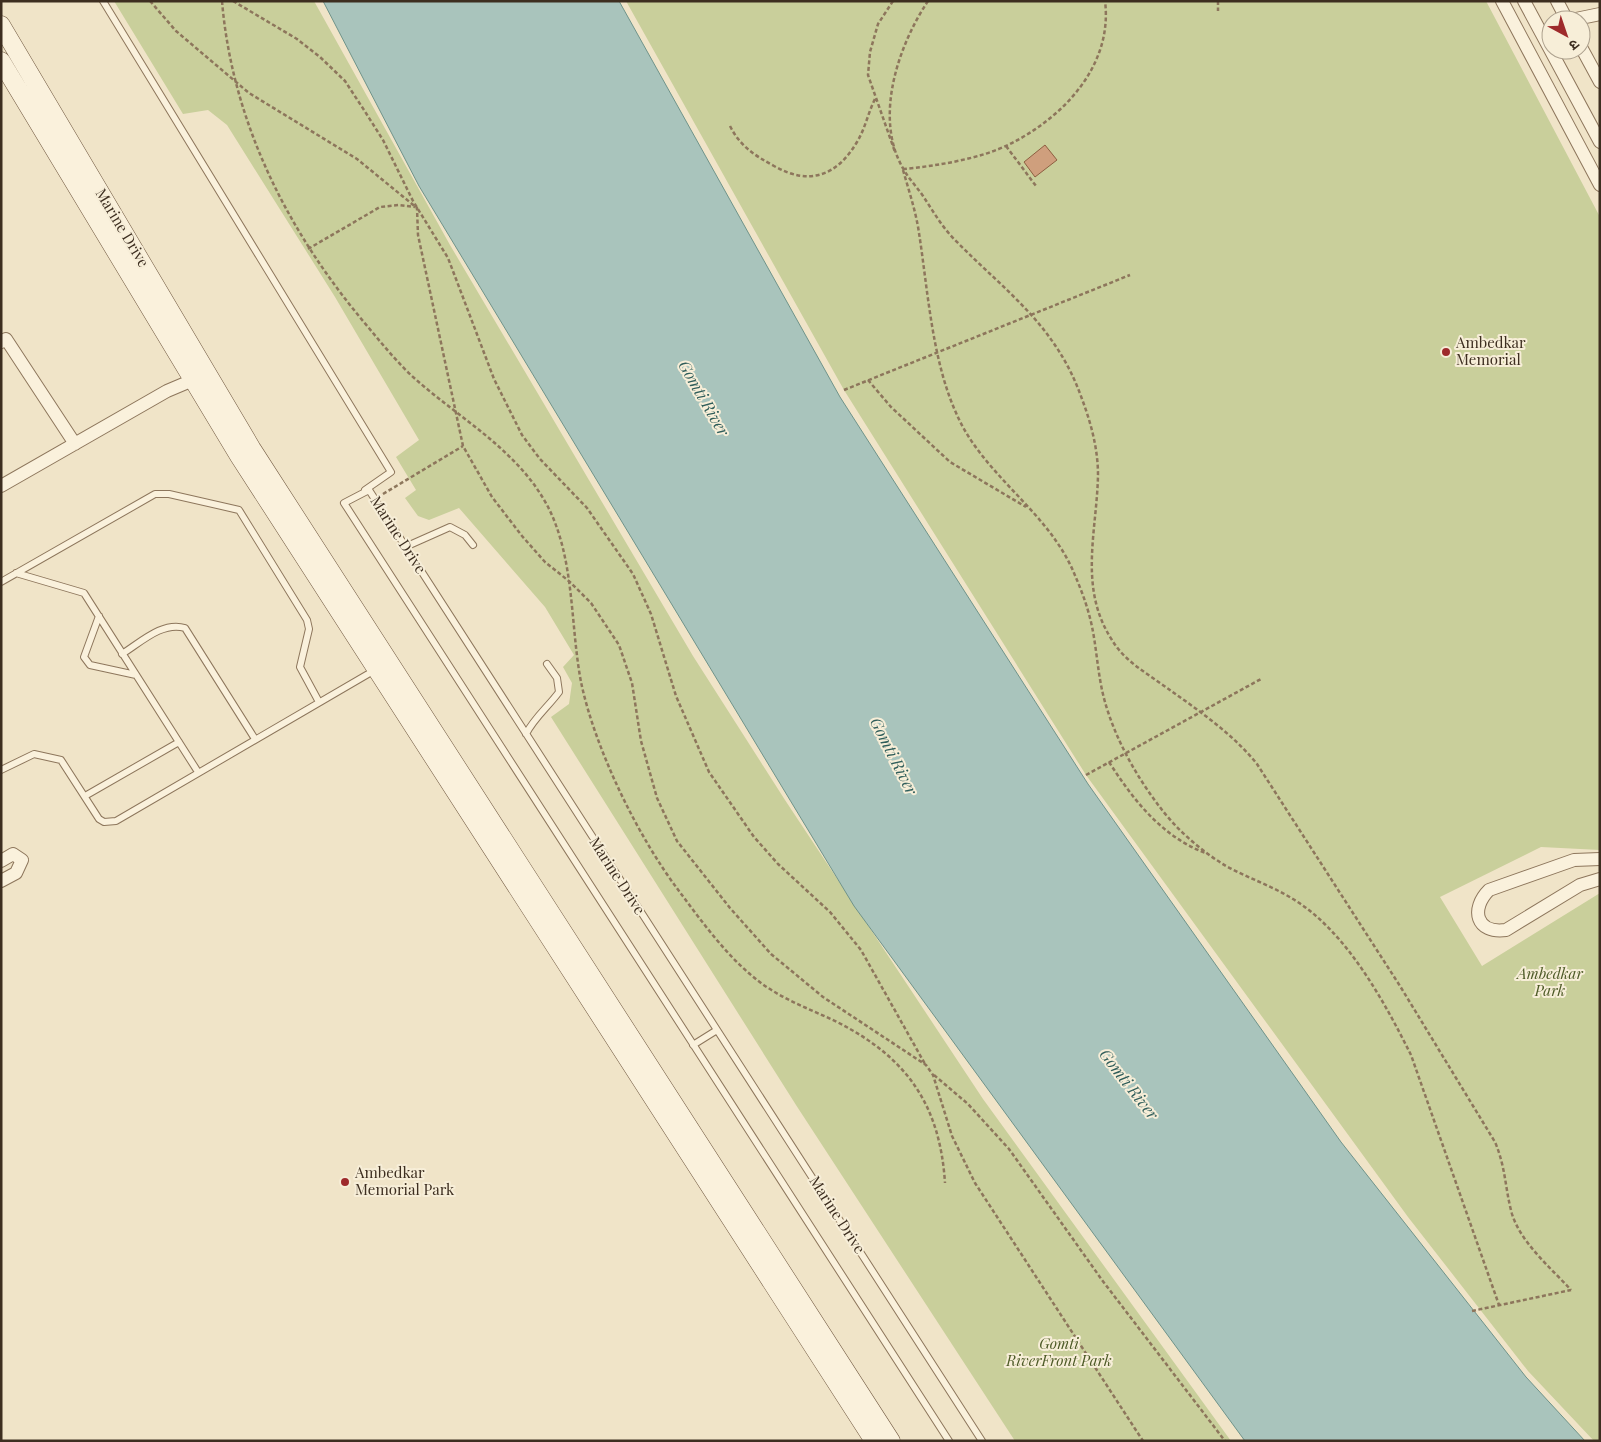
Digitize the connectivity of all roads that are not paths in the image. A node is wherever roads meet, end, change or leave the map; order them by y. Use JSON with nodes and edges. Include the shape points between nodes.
{"nodes":[{"id":1,"x":103,"y":1,"type":"edge"},
{"id":2,"x":1502,"y":1,"type":"edge"},
{"id":3,"x":1524,"y":1,"type":"edge"},
{"id":4,"x":1,"y":25,"type":"edge"},
{"id":5,"x":1588,"y":60,"type":"edge"},
{"id":6,"x":1,"y":61,"type":"edge"},
{"id":7,"x":1600,"y":82,"type":"edge"},
{"id":8,"x":1600,"y":142,"type":"edge"},
{"id":9,"x":1600,"y":185,"type":"edge"},
{"id":10,"x":1,"y":342,"type":"edge"},
{"id":11,"x":193,"y":380,"type":"junction"},
{"id":12,"x":75,"y":444,"type":"junction"},
{"id":13,"x":1,"y":486,"type":"edge"},
{"id":14,"x":355,"y":496,"type":"junction"},
{"id":15,"x":473,"y":545,"type":"dead end"},
{"id":16,"x":405,"y":547,"type":"junction"},
{"id":17,"x":16,"y":573,"type":"junction"},
{"id":18,"x":1,"y":582,"type":"edge"},
{"id":19,"x":99,"y":616,"type":"junction"},
{"id":20,"x":122,"y":654,"type":"junction"},
{"id":21,"x":547,"y":664,"type":"dead end"},
{"id":22,"x":376,"y":669,"type":"junction"},
{"id":23,"x":136,"y":675,"type":"junction"},
{"id":24,"x":319,"y":702,"type":"junction"},
{"id":25,"x":526,"y":734,"type":"junction"},
{"id":26,"x":256,"y":739,"type":"junction"},
{"id":27,"x":179,"y":742,"type":"junction"},
{"id":28,"x":1,"y":770,"type":"edge"},
{"id":29,"x":198,"y":772,"type":"junction"},
{"id":30,"x":85,"y":796,"type":"junction"},
{"id":31,"x":1600,"y":859,"type":"edge"},
{"id":32,"x":1,"y":861,"type":"edge"},
{"id":33,"x":1600,"y":879,"type":"edge"},
{"id":34,"x":1,"y":881,"type":"edge"},
{"id":35,"x":717,"y":1030,"type":"junction"},
{"id":36,"x":693,"y":1045,"type":"junction"},
{"id":37,"x":874,"y":1441,"type":"edge"},
{"id":38,"x":891,"y":1441,"type":"edge"},
{"id":39,"x":949,"y":1441,"type":"edge"},
{"id":40,"x":982,"y":1441,"type":"edge"}],
"edges":[{"from":1,"to":14,"type":"lane","via":[[391,472]]},
{"from":2,"to":9,"type":"street"},
{"from":3,"to":8,"type":"street"},
{"from":4,"to":38,"type":"street","name":"Marine Drive","via":[[252,449]]},
{"from":5,"to":7,"type":"street"},
{"from":6,"to":11,"type":"street","name":"Marine Drive"},
{"from":10,"to":12,"type":"street","via":[[6,339]]},
{"from":11,"to":12,"type":"street","via":[[167,391]]},
{"from":11,"to":22,"type":"street","name":"Marine Drive"},
{"from":12,"to":13,"type":"street"},
{"from":14,"to":16,"type":"lane","name":"Marine Drive","via":[[368,490]]},
{"from":14,"to":36,"type":"lane","name":"Marine Drive","via":[[344,503]]},
{"from":15,"to":16,"type":"lane","via":[[465,535],[450,527]]},
{"from":16,"to":25,"type":"lane","name":"Marine Drive"},
{"from":17,"to":18,"type":"lane"},
{"from":17,"to":19,"type":"lane","via":[[84,593]]},
{"from":17,"to":24,"type":"lane","via":[[155,494],[239,510],[308,620],[300,667]]},
{"from":19,"to":20,"type":"lane"},
{"from":19,"to":23,"type":"lane","via":[[84,657],[90,665]]},
{"from":20,"to":23,"type":"lane"},
{"from":20,"to":26,"type":"lane","via":[[165,627],[185,628]]},
{"from":21,"to":25,"type":"lane","via":[[557,678],[559,692],[532,722]]},
{"from":22,"to":24,"type":"lane"},
{"from":22,"to":37,"type":"street","name":"Marine Drive"},
{"from":23,"to":27,"type":"lane"},
{"from":24,"to":26,"type":"lane"},
{"from":25,"to":35,"type":"lane","name":"Marine Drive"},
{"from":26,"to":29,"type":"lane"},
{"from":27,"to":29,"type":"lane"},
{"from":27,"to":30,"type":"lane"},
{"from":28,"to":30,"type":"lane","via":[[34,754],[61,760]]},
{"from":29,"to":30,"type":"lane","via":[[116,821],[99,819]]},
{"from":31,"to":33,"type":"street","via":[[1574,860],[1489,890],[1481,898],[1478,915],[1483,925],[1494,931],[1506,930],[1580,885]]},
{"from":32,"to":34,"type":"street","via":[[13,854],[22,860],[16,873]]},
{"from":35,"to":36,"type":"lane"},
{"from":35,"to":40,"type":"lane","name":"Marine Drive"},
{"from":36,"to":39,"type":"lane","name":"Marine Drive"}]}
